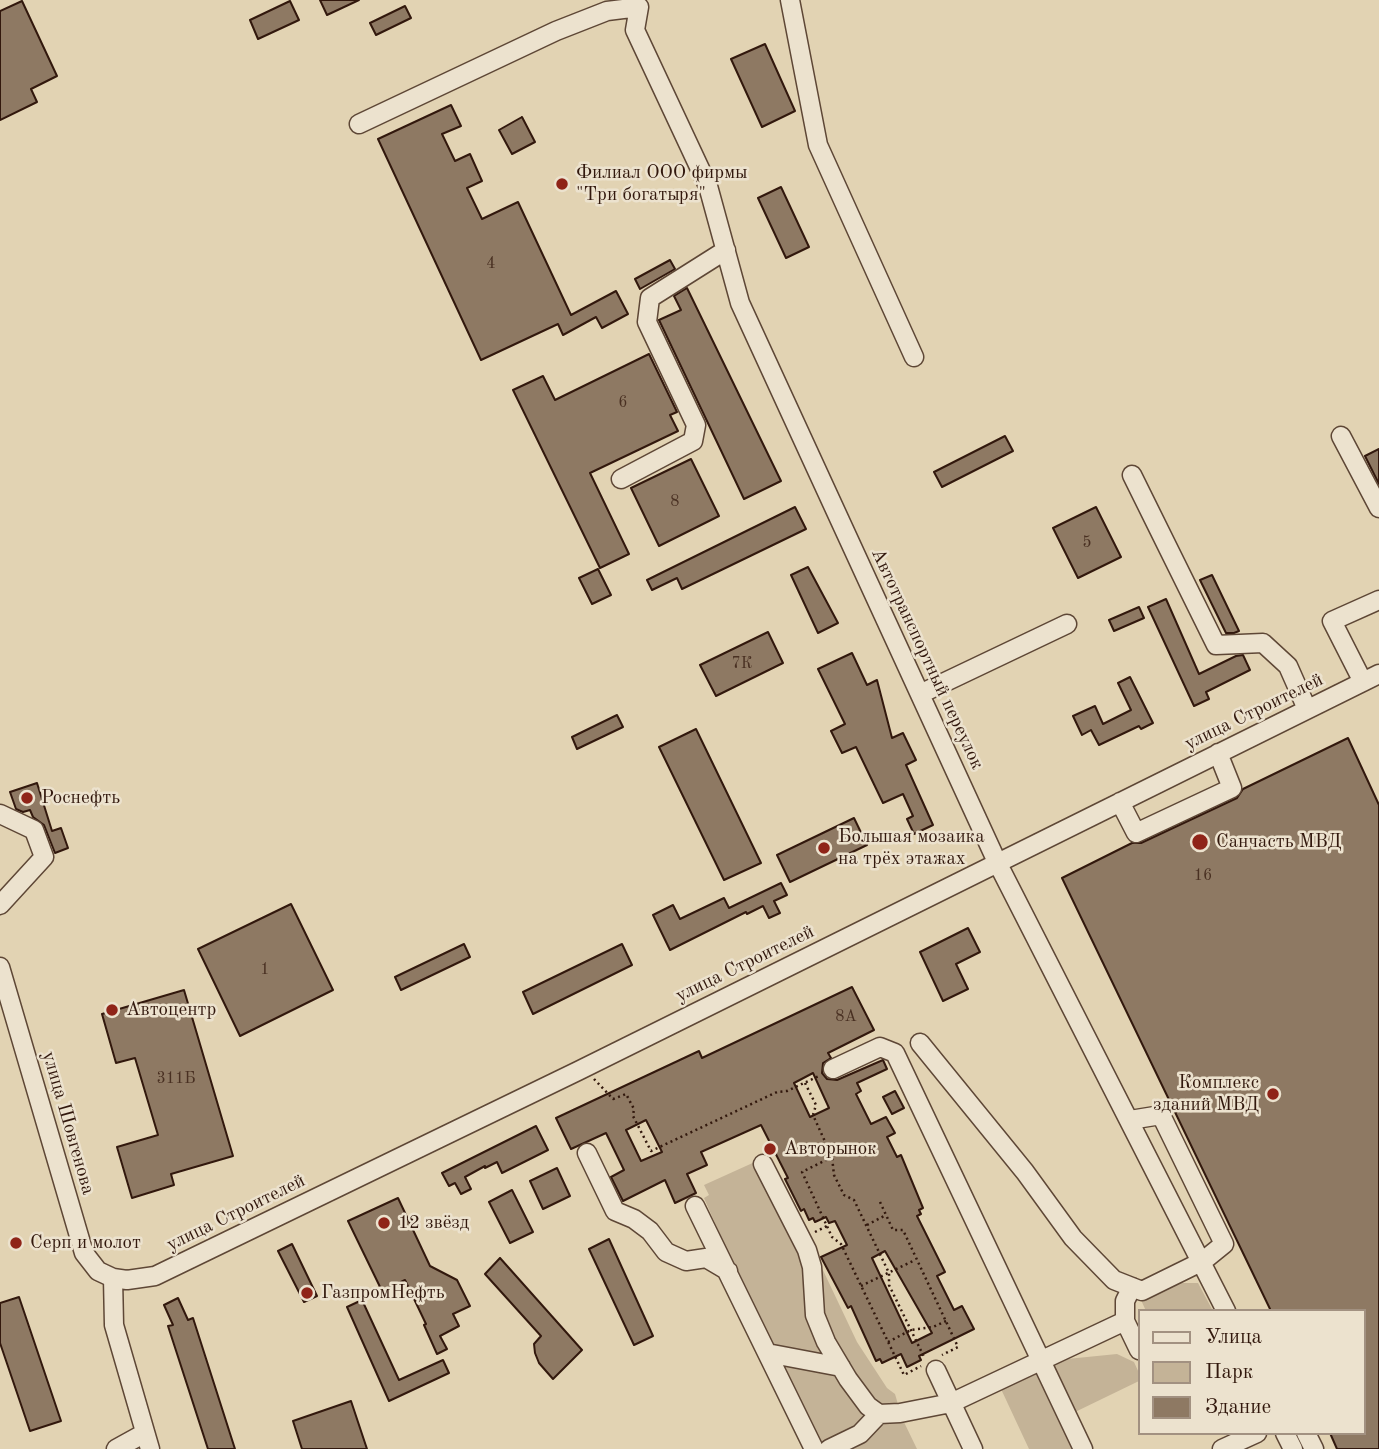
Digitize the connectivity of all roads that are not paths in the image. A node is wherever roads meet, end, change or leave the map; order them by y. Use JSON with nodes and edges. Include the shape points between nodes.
{"nodes":[{"id":1,"x":790,"y":0,"type":"edge"},
{"id":2,"x":643,"y":4,"type":"edge"},
{"id":3,"x":359,"y":124,"type":"dead end"},
{"id":4,"x":726,"y":250,"type":"junction"},
{"id":5,"x":914,"y":358,"type":"dead end"},
{"id":6,"x":1341,"y":436,"type":"dead end"},
{"id":7,"x":1132,"y":475,"type":"dead end"},
{"id":8,"x":621,"y":479,"type":"dead end"},
{"id":9,"x":1379,"y":508,"type":"edge"},
{"id":10,"x":1379,"y":600,"type":"edge"},
{"id":11,"x":1068,"y":624,"type":"dead end"},
{"id":12,"x":1371,"y":678,"type":"edge"},
{"id":13,"x":920,"y":694,"type":"junction"},
{"id":14,"x":1307,"y":709,"type":"junction"},
{"id":15,"x":1218,"y":753,"type":"junction"},
{"id":16,"x":1120,"y":802,"type":"junction"},
{"id":17,"x":0,"y":814,"type":"edge"},
{"id":18,"x":997,"y":862,"type":"junction"},
{"id":19,"x":0,"y":905,"type":"edge"},
{"id":20,"x":0,"y":967,"type":"edge"},
{"id":21,"x":920,"y":1043,"type":"dead end"},
{"id":22,"x":834,"y":1069,"type":"road end"},
{"id":23,"x":1130,"y":1119,"type":"junction"},
{"id":24,"x":587,"y":1153,"type":"dead end"},
{"id":25,"x":763,"y":1164,"type":"dead end"},
{"id":26,"x":695,"y":1206,"type":"dead end"},
{"id":27,"x":1203,"y":1261,"type":"junction"},
{"id":28,"x":728,"y":1271,"type":"junction"},
{"id":29,"x":120,"y":1279,"type":"junction"},
{"id":30,"x":1132,"y":1287,"type":"junction"},
{"id":31,"x":1225,"y":1309,"type":"edge"},
{"id":32,"x":1125,"y":1321,"type":"junction"},
{"id":33,"x":1138,"y":1348,"type":"edge"},
{"id":34,"x":767,"y":1353,"type":"junction"},
{"id":35,"x":1041,"y":1361,"type":"junction"},
{"id":36,"x":937,"y":1364,"type":"road end"},
{"id":37,"x":841,"y":1367,"type":"junction"},
{"id":38,"x":951,"y":1403,"type":"junction"},
{"id":39,"x":879,"y":1414,"type":"junction"},
{"id":40,"x":1253,"y":1435,"type":"edge"},
{"id":41,"x":148,"y":1441,"type":"edge"},
{"id":42,"x":116,"y":1449,"type":"edge"},
{"id":43,"x":814,"y":1449,"type":"edge"},
{"id":44,"x":829,"y":1449,"type":"edge"},
{"id":45,"x":973,"y":1449,"type":"edge"},
{"id":46,"x":1083,"y":1449,"type":"edge"},
{"id":47,"x":1222,"y":1449,"type":"edge"}],
"edges":[{"from":1,"to":5,"type":"street","via":[[818,145]]},
{"from":2,"to":3,"type":"street","via":[[607,11],[556,31]]},
{"from":2,"to":4,"type":"street","name":"Автотранспортный переулок","via":[[635,30],[708,186]]},
{"from":4,"to":8,"type":"street","via":[[650,298],[647,322],[696,425],[693,441]]},
{"from":4,"to":13,"type":"street","name":"Автотранспортный переулок","via":[[740,303]]},
{"from":6,"to":9,"type":"street"},
{"from":7,"to":14,"type":"street","via":[[1216,645],[1263,643],[1288,666]]},
{"from":10,"to":12,"type":"street","via":[[1332,621]]},
{"from":11,"to":13,"type":"street"},
{"from":12,"to":14,"type":"street","name":"улица Строителей"},
{"from":13,"to":18,"type":"street","name":"Автотранспортный переулок"},
{"from":14,"to":15,"type":"street","name":"улица Строителей"},
{"from":15,"to":16,"type":"street","name":"улица Строителей"},
{"from":15,"to":16,"type":"street","via":[[1232,788],[1136,834]]},
{"from":16,"to":18,"type":"street","name":"улица Строителей"},
{"from":17,"to":19,"type":"street","via":[[34,830],[44,857]]},
{"from":18,"to":23,"type":"street","name":"Автотранспортный переулок"},
{"from":18,"to":29,"type":"street","name":"улица Строителей","via":[[155,1276]]},
{"from":20,"to":29,"type":"street","name":"улица Шовгенова","via":[[84,1253],[98,1271]]},
{"from":21,"to":30,"type":"street","via":[[1073,1238],[1114,1280]]},
{"from":22,"to":35,"type":"street","via":[[880,1047],[895,1053]]},
{"from":23,"to":27,"type":"street","name":"Автотранспортный переулок"},
{"from":23,"to":27,"type":"street","via":[[1161,1115],[1224,1244]]},
{"from":24,"to":28,"type":"street","via":[[615,1212],[650,1231],[666,1252],[686,1261],[706,1258]]},
{"from":25,"to":37,"type":"street","via":[[807,1250],[815,1315]]},
{"from":26,"to":28,"type":"street"},
{"from":27,"to":30,"type":"street","via":[[1142,1291]]},
{"from":27,"to":31,"type":"street","name":"Автотранспортный переулок"},
{"from":28,"to":34,"type":"street"},
{"from":29,"to":41,"type":"street","via":[[114,1325]]},
{"from":30,"to":32,"type":"street","via":[[1125,1301]]},
{"from":32,"to":33,"type":"street"},
{"from":32,"to":35,"type":"street"},
{"from":34,"to":37,"type":"street"},
{"from":34,"to":43,"type":"street"},
{"from":35,"to":38,"type":"street"},
{"from":35,"to":46,"type":"street"},
{"from":36,"to":38,"type":"street"},
{"from":37,"to":39,"type":"street","via":[[868,1406]]},
{"from":38,"to":39,"type":"street"},
{"from":38,"to":45,"type":"street"},
{"from":39,"to":44,"type":"street","via":[[860,1434]]},
{"from":40,"to":47,"type":"street"},
{"from":41,"to":42,"type":"street"}]}
